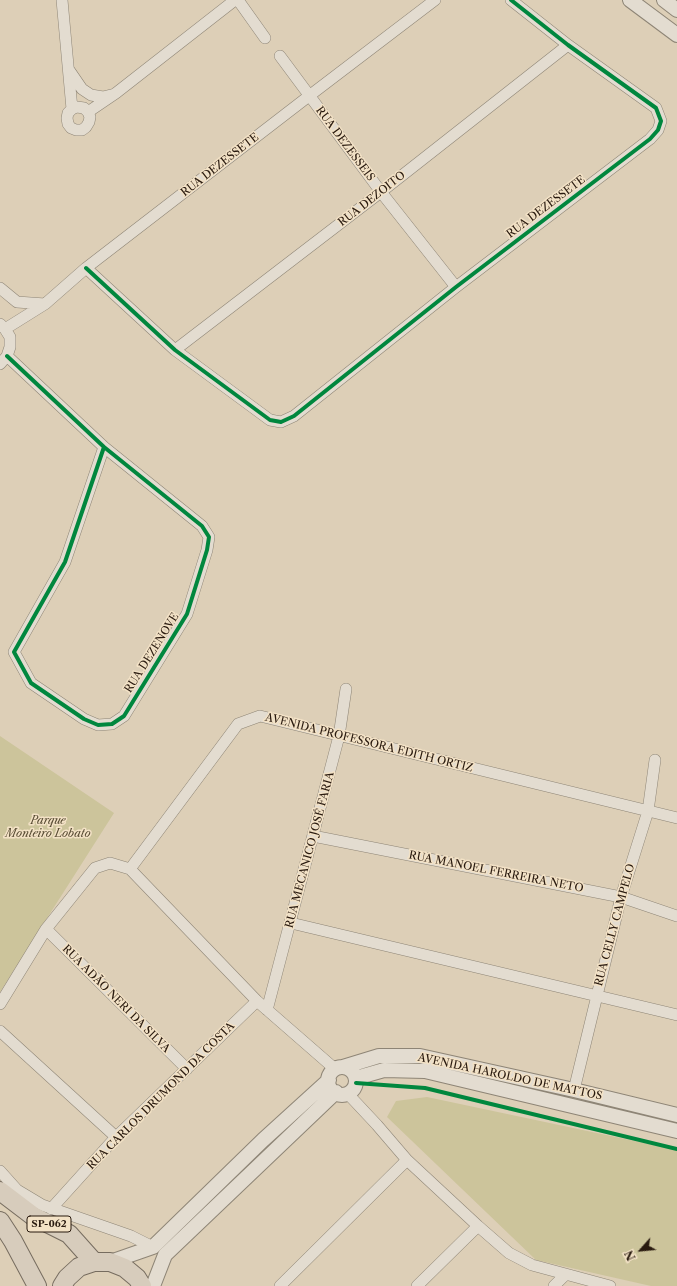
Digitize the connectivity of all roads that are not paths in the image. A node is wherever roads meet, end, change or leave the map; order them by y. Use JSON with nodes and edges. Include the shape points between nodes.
{"nodes":[{"id":1,"x":62,"y":0,"type":"edge"},
{"id":2,"x":236,"y":0,"type":"edge"},
{"id":3,"x":435,"y":0,"type":"edge"},
{"id":4,"x":511,"y":0,"type":"edge"},
{"id":5,"x":630,"y":0,"type":"edge"},
{"id":6,"x":664,"y":0,"type":"edge"},
{"id":7,"x":677,"y":10,"type":"edge"},
{"id":8,"x":677,"y":35,"type":"edge"},
{"id":9,"x":266,"y":38,"type":"dead end"},
{"id":10,"x":568,"y":45,"type":"junction"},
{"id":11,"x":280,"y":56,"type":"dead end"},
{"id":12,"x":69,"y":69,"type":"junction"},
{"id":13,"x":116,"y":93,"type":"junction"},
{"id":14,"x":309,"y":96,"type":"junction"},
{"id":15,"x":72,"y":109,"type":"junction"},
{"id":16,"x":88,"y":112,"type":"junction"},
{"id":17,"x":381,"y":192,"type":"junction"},
{"id":18,"x":86,"y":268,"type":"junction"},
{"id":19,"x":456,"y":287,"type":"junction"},
{"id":20,"x":0,"y":288,"type":"edge"},
{"id":21,"x":45,"y":304,"type":"junction"},
{"id":22,"x":3,"y":326,"type":"edge"},
{"id":23,"x":175,"y":350,"type":"junction"},
{"id":24,"x":4,"y":360,"type":"edge"},
{"id":25,"x":104,"y":447,"type":"junction"},
{"id":26,"x":346,"y":689,"type":"dead end"},
{"id":27,"x":339,"y":736,"type":"junction"},
{"id":28,"x":655,"y":760,"type":"dead end"},
{"id":29,"x":648,"y":811,"type":"junction"},
{"id":30,"x":677,"y":818,"type":"edge"},
{"id":31,"x":313,"y":836,"type":"junction"},
{"id":32,"x":130,"y":869,"type":"junction"},
{"id":33,"x":621,"y":897,"type":"junction"},
{"id":34,"x":677,"y":916,"type":"edge"},
{"id":35,"x":291,"y":923,"type":"junction"},
{"id":36,"x":46,"y":929,"type":"junction"},
{"id":37,"x":597,"y":995,"type":"junction"},
{"id":38,"x":257,"y":1001,"type":"junction"},
{"id":39,"x":0,"y":1004,"type":"edge"},
{"id":40,"x":267,"y":1010,"type":"junction"},
{"id":41,"x":677,"y":1015,"type":"edge"},
{"id":42,"x":0,"y":1031,"type":"edge"},
{"id":43,"x":187,"y":1069,"type":"junction"},
{"id":44,"x":336,"y":1072,"type":"junction"},
{"id":45,"x":356,"y":1078,"type":"junction"},
{"id":46,"x":574,"y":1090,"type":"junction"},
{"id":47,"x":342,"y":1093,"type":"junction"},
{"id":48,"x":677,"y":1115,"type":"edge"},
{"id":49,"x":677,"y":1131,"type":"edge"},
{"id":50,"x":116,"y":1137,"type":"junction"},
{"id":51,"x":407,"y":1160,"type":"junction"},
{"id":52,"x":0,"y":1171,"type":"edge"},
{"id":53,"x":0,"y":1191,"type":"edge"},
{"id":54,"x":51,"y":1209,"type":"junction"},
{"id":55,"x":0,"y":1220,"type":"edge"},
{"id":56,"x":478,"y":1226,"type":"junction"},
{"id":57,"x":131,"y":1236,"type":"junction"},
{"id":58,"x":153,"y":1247,"type":"junction"},
{"id":59,"x":134,"y":1254,"type":"junction"},
{"id":60,"x":95,"y":1264,"type":"junction"},
{"id":61,"x":566,"y":1275,"type":"junction"},
{"id":62,"x":144,"y":1284,"type":"edge"},
{"id":63,"x":37,"y":1286,"type":"edge"},
{"id":64,"x":62,"y":1286,"type":"edge"},
{"id":65,"x":280,"y":1286,"type":"edge"},
{"id":66,"x":417,"y":1286,"type":"edge"},
{"id":67,"x":554,"y":1286,"type":"edge"},
{"id":68,"x":610,"y":1286,"type":"edge"}],
"edges":[{"from":1,"to":12,"type":"street"},
{"from":2,"to":9,"type":"street"},
{"from":2,"to":13,"type":"street"},
{"from":3,"to":14,"type":"street","name":"RUA DEZESSETE"},
{"from":4,"to":10,"type":"street","name":"RUA DEZESSETE"},
{"from":5,"to":8,"type":"street"},
{"from":6,"to":7,"type":"street"},
{"from":10,"to":17,"type":"street","name":"RUA DEZOITO"},
{"from":10,"to":19,"type":"street","name":"RUA DEZESSETE","via":[[656,108],[661,121],[658,130],[650,139]]},
{"from":11,"to":14,"type":"street","name":"RUA DEZESSEIS"},
{"from":12,"to":13,"type":"street","via":[[82,89],[92,95],[103,97]]},
{"from":12,"to":15,"type":"street"},
{"from":13,"to":16,"type":"street"},
{"from":14,"to":17,"type":"street","name":"RUA DEZESSEIS"},
{"from":14,"to":18,"type":"street","name":"RUA DEZESSETE"},
{"from":15,"to":16,"type":"street","via":[[84,108]]},
{"from":15,"to":16,"type":"street","via":[[68,113],[68,124],[76,130],[86,127],[90,117]]},
{"from":17,"to":19,"type":"street","name":"RUA DEZESSEIS"},
{"from":17,"to":23,"type":"street","name":"RUA DEZOITO"},
{"from":18,"to":21,"type":"street","name":"RUA DEZESSETE"},
{"from":18,"to":23,"type":"street"},
{"from":19,"to":23,"type":"street","name":"RUA DEZESSETE","via":[[294,416],[281,422],[270,420]]},
{"from":20,"to":21,"type":"street","via":[[17,302]]},
{"from":21,"to":22,"type":"street","name":"RUA DEZESSETE"},
{"from":22,"to":24,"type":"street","via":[[10,337],[10,347]]},
{"from":24,"to":25,"type":"street","name":"RUA DEZENOVE"},
{"from":25,"to":25,"type":"street","name":"RUA DEZENOVE","via":[[66,562],[14,652],[31,683],[84,719],[98,725],[112,724],[124,716],[187,614],[207,550],[208,537],[202,526]]},
{"from":26,"to":27,"type":"street","name":"RUA MECANICO JOSÉ FARIA"},
{"from":27,"to":29,"type":"street","name":"AVENIDA PROFESSORA EDITH ORTIZ"},
{"from":27,"to":31,"type":"street","name":"RUA MECANICO JOSÉ FARIA"},
{"from":27,"to":32,"type":"street","name":"AVENIDA PROFESSORA EDITH ORTIZ","via":[[260,716],[238,724]]},
{"from":28,"to":29,"type":"street","name":"RUA CELLY CAMPELO"},
{"from":29,"to":30,"type":"street","name":"AVENIDA PROFESSORA EDITH ORTIZ"},
{"from":29,"to":33,"type":"street","name":"RUA CELLY CAMPELO"},
{"from":31,"to":33,"type":"street","name":"RUA MANOEL FERREIRA NETO"},
{"from":31,"to":35,"type":"street","name":"RUA MECANICO JOSÉ FARIA"},
{"from":32,"to":36,"type":"street","via":[[110,863],[95,868]]},
{"from":32,"to":38,"type":"street"},
{"from":33,"to":34,"type":"street","name":"RUA MANOEL FERREIRA NETO"},
{"from":33,"to":37,"type":"street","name":"RUA CELLY CAMPELO"},
{"from":35,"to":37,"type":"street"},
{"from":35,"to":40,"type":"street","name":"RUA MECANICO JOSÉ FARIA"},
{"from":36,"to":39,"type":"street"},
{"from":36,"to":43,"type":"street","name":"RUA ADÃO NERI DA SILVA"},
{"from":37,"to":41,"type":"street"},
{"from":37,"to":46,"type":"street","name":"RUA CELLY CAMPELO"},
{"from":38,"to":40,"type":"street"},
{"from":38,"to":43,"type":"street","name":"RUA CARLOS DRUMOND DA COSTA"},
{"from":40,"to":44,"type":"street"},
{"from":42,"to":50,"type":"street"},
{"from":43,"to":50,"type":"street","name":"RUA CARLOS DRUMOND DA COSTA"},
{"from":44,"to":45,"type":"street","via":[[351,1070]]},
{"from":44,"to":46,"type":"street","name":"AVENIDA HAROLDO DE MATTOS","via":[[378,1056],[420,1056]]},
{"from":44,"to":47,"type":"street","via":[[331,1088]]},
{"from":44,"to":58,"type":"street","name":"AVENIDA HAROLDO DE MATTOS"},
{"from":45,"to":47,"type":"street","via":[[355,1087]]},
{"from":45,"to":49,"type":"street","name":"AVENIDA HAROLDO DE MATTOS","via":[[384,1070],[425,1071]]},
{"from":46,"to":48,"type":"street","name":"AVENIDA HAROLDO DE MATTOS"},
{"from":47,"to":51,"type":"street","via":[[377,1125]]},
{"from":47,"to":62,"type":"street","via":[[165,1255]]},
{"from":50,"to":54,"type":"street","name":"RUA CARLOS DRUMOND DA COSTA"},
{"from":51,"to":56,"type":"street"},
{"from":51,"to":65,"type":"street"},
{"from":52,"to":54,"type":"street","via":[[17,1190]]},
{"from":53,"to":60,"type":"main road","number":"SP-062","via":[[33,1216],[69,1234]]},
{"from":54,"to":57,"type":"street"},
{"from":55,"to":63,"type":"main road","number":"SP-062"},
{"from":56,"to":61,"type":"street","via":[[509,1253],[532,1265]]},
{"from":56,"to":66,"type":"street"},
{"from":57,"to":58,"type":"street"},
{"from":57,"to":59,"type":"street"},
{"from":58,"to":59,"type":"street","name":"AVENIDA HAROLDO DE MATTOS"},
{"from":59,"to":60,"type":"street","name":"AVENIDA HAROLDO DE MATTOS"},
{"from":60,"to":62,"type":"main road","number":"SP-062","via":[[125,1268]]},
{"from":60,"to":64,"type":"main road","via":[[67,1278]]},
{"from":61,"to":67,"type":"street"},
{"from":61,"to":68,"type":"street"}]}
